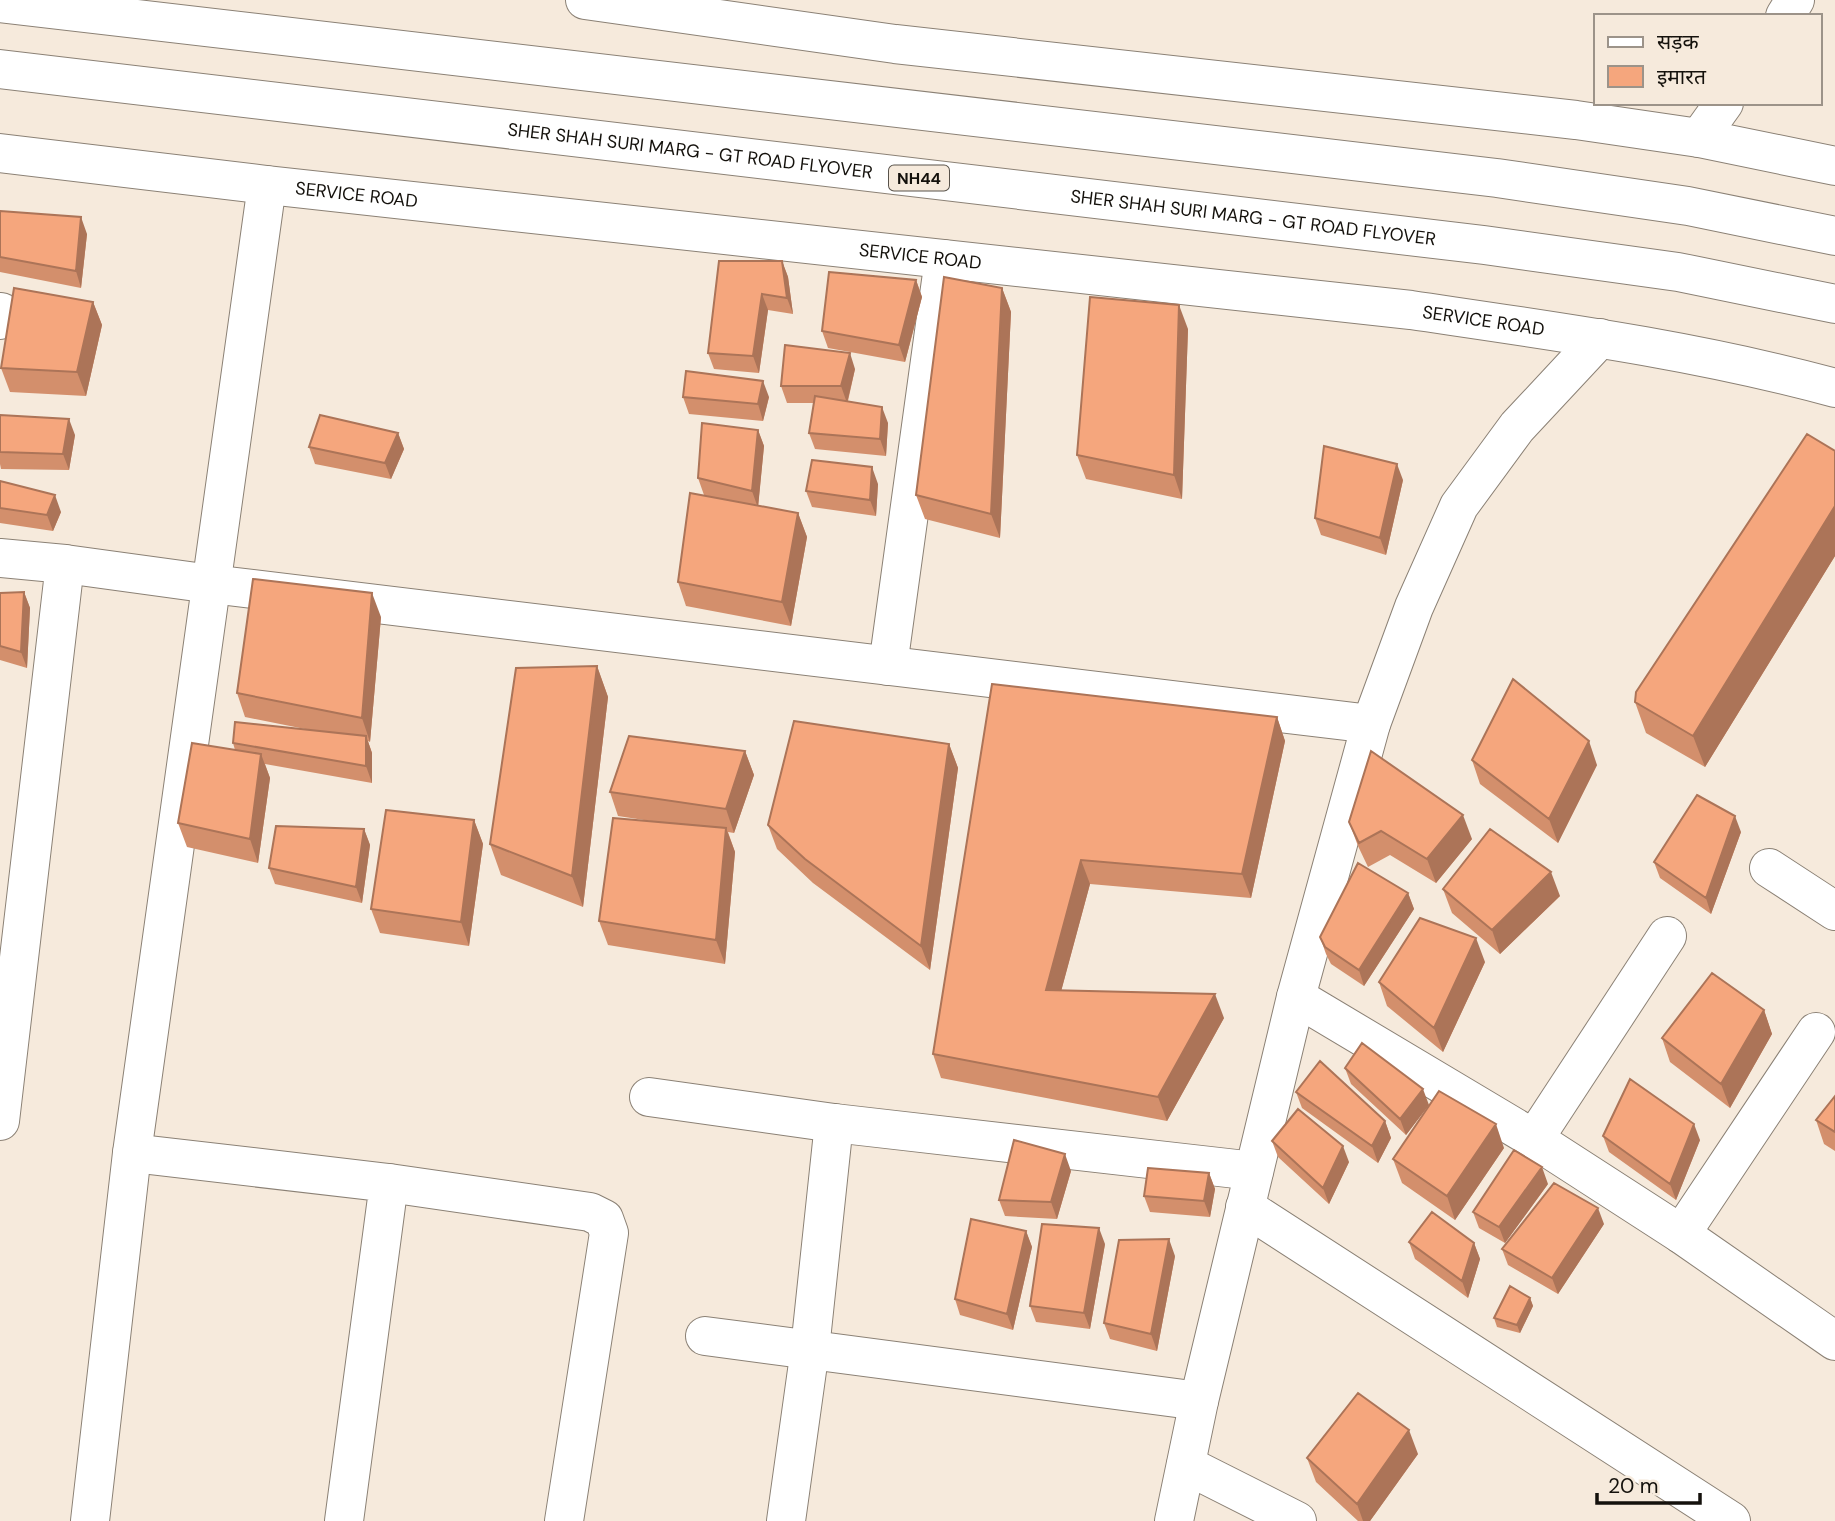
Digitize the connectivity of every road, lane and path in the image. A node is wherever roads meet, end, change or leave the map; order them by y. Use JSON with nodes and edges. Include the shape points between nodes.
{"nodes":[{"id":1,"x":585,"y":0,"type":"edge"},
{"id":2,"x":0,"y":3,"type":"edge"},
{"id":3,"x":0,"y":69,"type":"edge"},
{"id":4,"x":1723,"y":105,"type":"edge"},
{"id":5,"x":1699,"y":138,"type":"junction"},
{"id":6,"x":0,"y":153,"type":"edge"},
{"id":7,"x":1835,"y":166,"type":"edge"},
{"id":8,"x":267,"y":184,"type":"junction"},
{"id":9,"x":1835,"y":236,"type":"edge"},
{"id":10,"x":944,"y":259,"type":"junction"},
{"id":11,"x":1835,"y":304,"type":"edge"},
{"id":12,"x":1,"y":312,"type":"edge"},
{"id":13,"x":0,"y":320,"type":"edge"},
{"id":14,"x":1600,"y":338,"type":"junction"},
{"id":15,"x":1835,"y":388,"type":"edge"},
{"id":16,"x":0,"y":558,"type":"edge"},
{"id":17,"x":65,"y":564,"type":"junction"},
{"id":18,"x":211,"y":584,"type":"junction"},
{"id":19,"x":888,"y":666,"type":"junction"},
{"id":20,"x":1371,"y":724,"type":"junction"},
{"id":21,"x":1769,"y":867,"type":"dead end"},
{"id":22,"x":1835,"y":911,"type":"edge"},
{"id":23,"x":10,"y":936,"type":"edge"},
{"id":24,"x":1667,"y":936,"type":"dead end"},
{"id":25,"x":1296,"y":997,"type":"junction"},
{"id":26,"x":1816,"y":1032,"type":"dead end"},
{"id":27,"x":649,"y":1097,"type":"dead end"},
{"id":28,"x":0,"y":1121,"type":"edge"},
{"id":29,"x":834,"y":1123,"type":"junction"},
{"id":30,"x":1534,"y":1139,"type":"junction"},
{"id":31,"x":132,"y":1153,"type":"junction"},
{"id":32,"x":389,"y":1183,"type":"junction"},
{"id":33,"x":1249,"y":1189,"type":"junction"},
{"id":34,"x":1681,"y":1234,"type":"junction"},
{"id":35,"x":705,"y":1336,"type":"dead end"},
{"id":36,"x":1835,"y":1341,"type":"edge"},
{"id":37,"x":810,"y":1349,"type":"junction"},
{"id":38,"x":1199,"y":1401,"type":"junction"},
{"id":39,"x":1186,"y":1465,"type":"junction"},
{"id":40,"x":90,"y":1521,"type":"edge"},
{"id":41,"x":344,"y":1521,"type":"edge"},
{"id":42,"x":564,"y":1521,"type":"edge"},
{"id":43,"x":786,"y":1521,"type":"edge"},
{"id":44,"x":1174,"y":1521,"type":"edge"},
{"id":45,"x":1297,"y":1521,"type":"edge"},
{"id":46,"x":1731,"y":1521,"type":"edge"}],
"edges":[{"from":1,"to":5,"type":"main road","via":[[895,44],[1576,120]]},
{"from":2,"to":9,"type":"main road","via":[[1497,178],[1688,206]]},
{"from":3,"to":11,"type":"main road","name":"SHER SHAH SURI MARG - GT ROAD FLYOVER","number":"NH44","via":[[1484,245],[1678,272]]},
{"from":4,"to":5,"type":"main road"},
{"from":5,"to":7,"type":"main road"},
{"from":6,"to":8,"type":"main road","name":"SERVICE ROAD"},
{"from":8,"to":10,"type":"main road","name":"SERVICE ROAD"},
{"from":8,"to":18,"type":"main road"},
{"from":10,"to":14,"type":"main road","name":"SERVICE ROAD","via":[[1410,310]]},
{"from":10,"to":19,"type":"main road"},
{"from":12,"to":13,"type":"main road"},
{"from":14,"to":15,"type":"main road","name":"SERVICE ROAD","via":[[1779,372]]},
{"from":14,"to":20,"type":"main road","via":[[1517,427],[1459,506],[1414,607]]},
{"from":16,"to":17,"type":"main road"},
{"from":17,"to":18,"type":"main road"},
{"from":17,"to":23,"type":"main road"},
{"from":18,"to":19,"type":"main road"},
{"from":18,"to":31,"type":"main road"},
{"from":19,"to":20,"type":"main road"},
{"from":20,"to":25,"type":"main road"},
{"from":21,"to":22,"type":"main road"},
{"from":23,"to":28,"type":"main road"},
{"from":24,"to":30,"type":"main road"},
{"from":25,"to":30,"type":"main road"},
{"from":25,"to":33,"type":"main road"},
{"from":26,"to":34,"type":"main road"},
{"from":27,"to":29,"type":"main road"},
{"from":29,"to":33,"type":"main road"},
{"from":29,"to":37,"type":"main road"},
{"from":30,"to":34,"type":"main road"},
{"from":31,"to":32,"type":"main road"},
{"from":31,"to":40,"type":"main road"},
{"from":32,"to":41,"type":"main road"},
{"from":32,"to":42,"type":"main road","via":[[590,1212],[604,1219],[609,1233]]},
{"from":33,"to":38,"type":"main road"},
{"from":33,"to":46,"type":"main road"},
{"from":34,"to":36,"type":"main road"},
{"from":35,"to":37,"type":"main road"},
{"from":37,"to":38,"type":"main road"},
{"from":37,"to":43,"type":"main road"},
{"from":38,"to":39,"type":"main road"},
{"from":39,"to":44,"type":"main road"},
{"from":39,"to":45,"type":"main road"}]}
